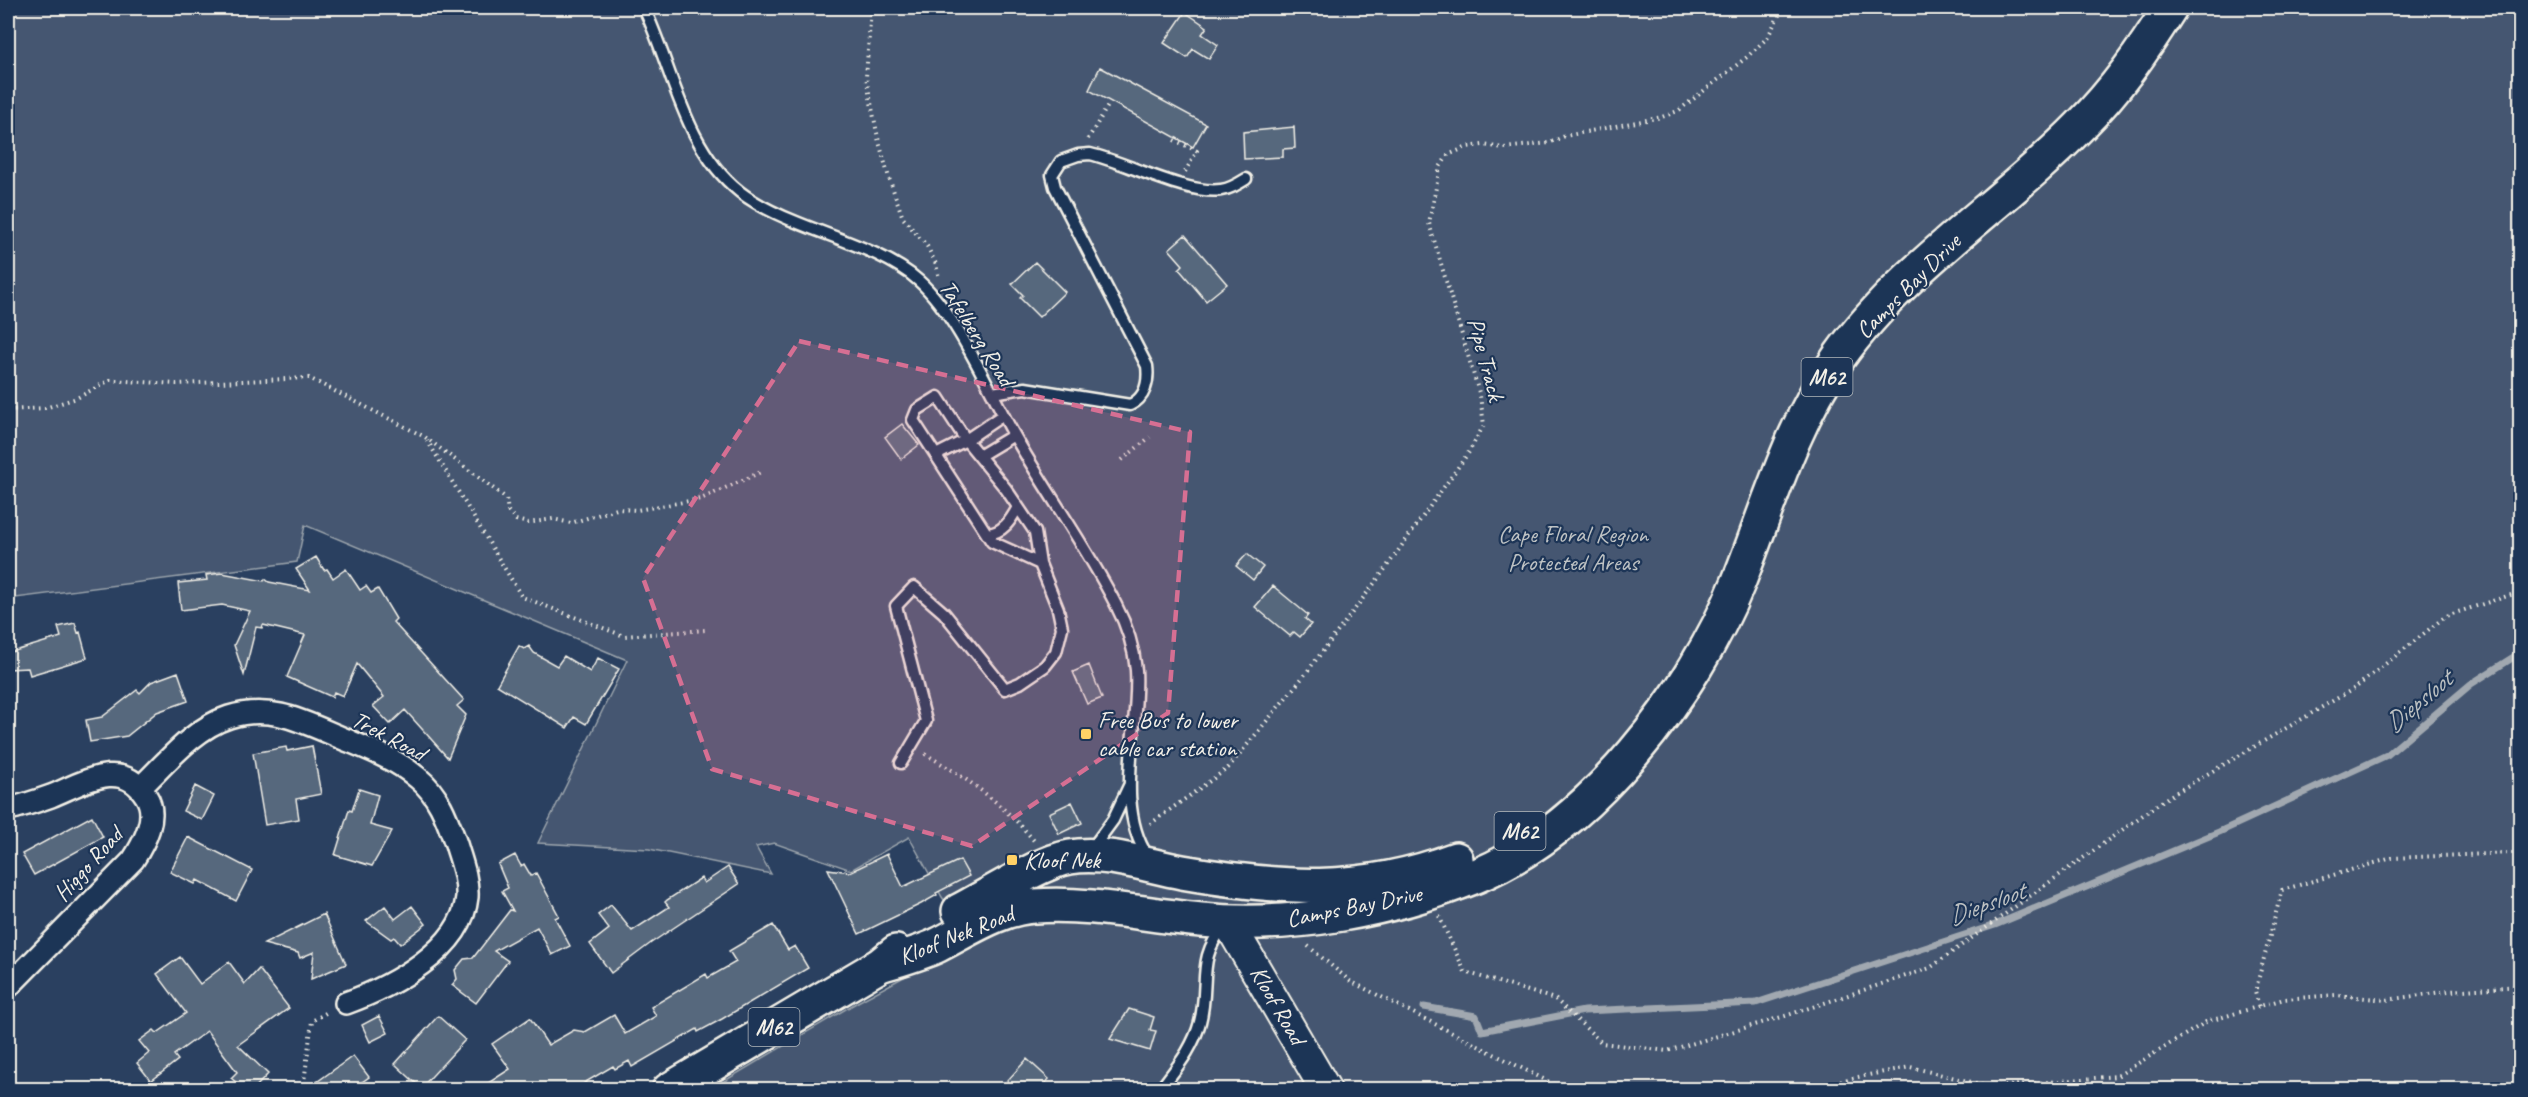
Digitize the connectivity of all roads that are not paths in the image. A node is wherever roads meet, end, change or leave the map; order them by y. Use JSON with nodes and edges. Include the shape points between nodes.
{"nodes":[{"id":1,"x":644,"y":8,"type":"edge"},
{"id":2,"x":2170,"y":8,"type":"edge"},
{"id":3,"x":1246,"y":179,"type":"dead end"},
{"id":4,"x":992,"y":393,"type":"junction"},
{"id":5,"x":1004,"y":415,"type":"junction"},
{"id":6,"x":1014,"y":435,"type":"junction"},
{"id":7,"x":966,"y":440,"type":"junction"},
{"id":8,"x":936,"y":455,"type":"junction"},
{"id":9,"x":979,"y":456,"type":"junction"},
{"id":10,"x":1018,"y":507,"type":"junction"},
{"id":11,"x":987,"y":534,"type":"junction"},
{"id":12,"x":1040,"y":564,"type":"junction"},
{"id":13,"x":1645,"y":737,"type":"junction"},
{"id":14,"x":901,"y":763,"type":"dead end"},
{"id":15,"x":1130,"y":783,"type":"junction"},
{"id":16,"x":141,"y":787,"type":"junction"},
{"id":17,"x":8,"y":809,"type":"edge"},
{"id":18,"x":1088,"y":855,"type":"junction"},
{"id":19,"x":1168,"y":869,"type":"junction"},
{"id":20,"x":1105,"y":909,"type":"junction"},
{"id":21,"x":1153,"y":915,"type":"junction"},
{"id":22,"x":1228,"y":922,"type":"junction"},
{"id":23,"x":879,"y":965,"type":"junction"},
{"id":24,"x":8,"y":987,"type":"edge"},
{"id":25,"x":346,"y":1003,"type":"road end"},
{"id":26,"x":669,"y":1089,"type":"edge"},
{"id":27,"x":1160,"y":1089,"type":"edge"},
{"id":28,"x":1326,"y":1089,"type":"edge"}],
"edges":[{"from":1,"to":4,"type":"lane","name":"Tafelberg Road","via":[[698,142],[724,177],[759,205],[883,258],[918,280],[941,306]]},
{"from":2,"to":13,"type":"main road","name":"Camps Bay Drive","number":"M62","via":[[2127,74],[2077,129],[1912,275],[1837,359],[1778,477],[1713,638],[1682,691]]},
{"from":3,"to":4,"type":"lane","via":[[1212,191],[1090,154],[1061,160],[1052,175],[1055,187],[1147,366],[1147,386],[1130,405],[1025,388]]},
{"from":4,"to":5,"type":"lane","name":"Tafelberg Road"},
{"from":5,"to":6,"type":"lane","name":"Tafelberg Road"},
{"from":5,"to":7,"type":"lane"},
{"from":6,"to":9,"type":"lane"},
{"from":6,"to":15,"type":"lane","name":"Tafelberg Road","via":[[1117,606],[1130,641],[1136,682]]},
{"from":7,"to":8,"type":"lane"},
{"from":7,"to":8,"type":"lane","via":[[938,398],[917,410],[913,420]]},
{"from":7,"to":9,"type":"lane"},
{"from":8,"to":11,"type":"lane"},
{"from":9,"to":10,"type":"lane"},
{"from":10,"to":11,"type":"lane","via":[[1009,523]]},
{"from":10,"to":12,"type":"lane","via":[[1035,532]]},
{"from":11,"to":12,"type":"lane","via":[[992,542]]},
{"from":12,"to":14,"type":"lane","via":[[1058,609],[1061,639],[1040,671],[1005,689],[944,613],[914,587],[896,606],[926,721]]},
{"from":13,"to":19,"type":"main road","name":"Camps Bay Drive","number":"M62","via":[[1526,828],[1433,868],[1373,882],[1328,887],[1243,882]]},
{"from":13,"to":22,"type":"main road","name":"Camps Bay Drive","number":"M62","via":[[1569,820],[1530,848],[1478,875],[1398,902],[1292,921]]},
{"from":15,"to":18,"type":"lane","name":"Tafelberg Road","via":[[1120,808]]},
{"from":15,"to":19,"type":"lane","name":"Tafelberg Road","via":[[1137,834],[1144,851]]},
{"from":16,"to":17,"type":"street","via":[[110,775]]},
{"from":16,"to":24,"type":"street","name":"Higgo Road","via":[[151,812],[146,837],[133,860]]},
{"from":16,"to":25,"type":"street","name":"Trek Road","via":[[210,726],[236,715],[263,712],[299,720],[390,760],[420,779],[441,807],[459,855],[467,882],[464,912],[438,949],[384,988]]},
{"from":18,"to":19,"type":"main road","number":"M62"},
{"from":18,"to":20,"type":"main road","via":[[1082,874],[1084,886]]},
{"from":18,"to":23,"type":"main road","name":"Kloof Nek Road","number":"M62","via":[[1068,857],[1038,869],[922,930]]},
{"from":19,"to":21,"type":"main road","via":[[1167,903]]},
{"from":19,"to":22,"type":"main road"},
{"from":20,"to":21,"type":"main road","number":"M62"},
{"from":20,"to":23,"type":"main road","name":"Kloof Nek Road","number":"M62","via":[[1040,906],[1010,910],[934,947]]},
{"from":21,"to":22,"type":"main road","name":"Camps Bay Drive","number":"M62"},
{"from":22,"to":27,"type":"lane","via":[[1207,953],[1204,1003],[1192,1043]]},
{"from":22,"to":28,"type":"main road","name":"Kloof Road"},
{"from":23,"to":26,"type":"main road","name":"Kloof Nek Road","number":"M62"}]}
